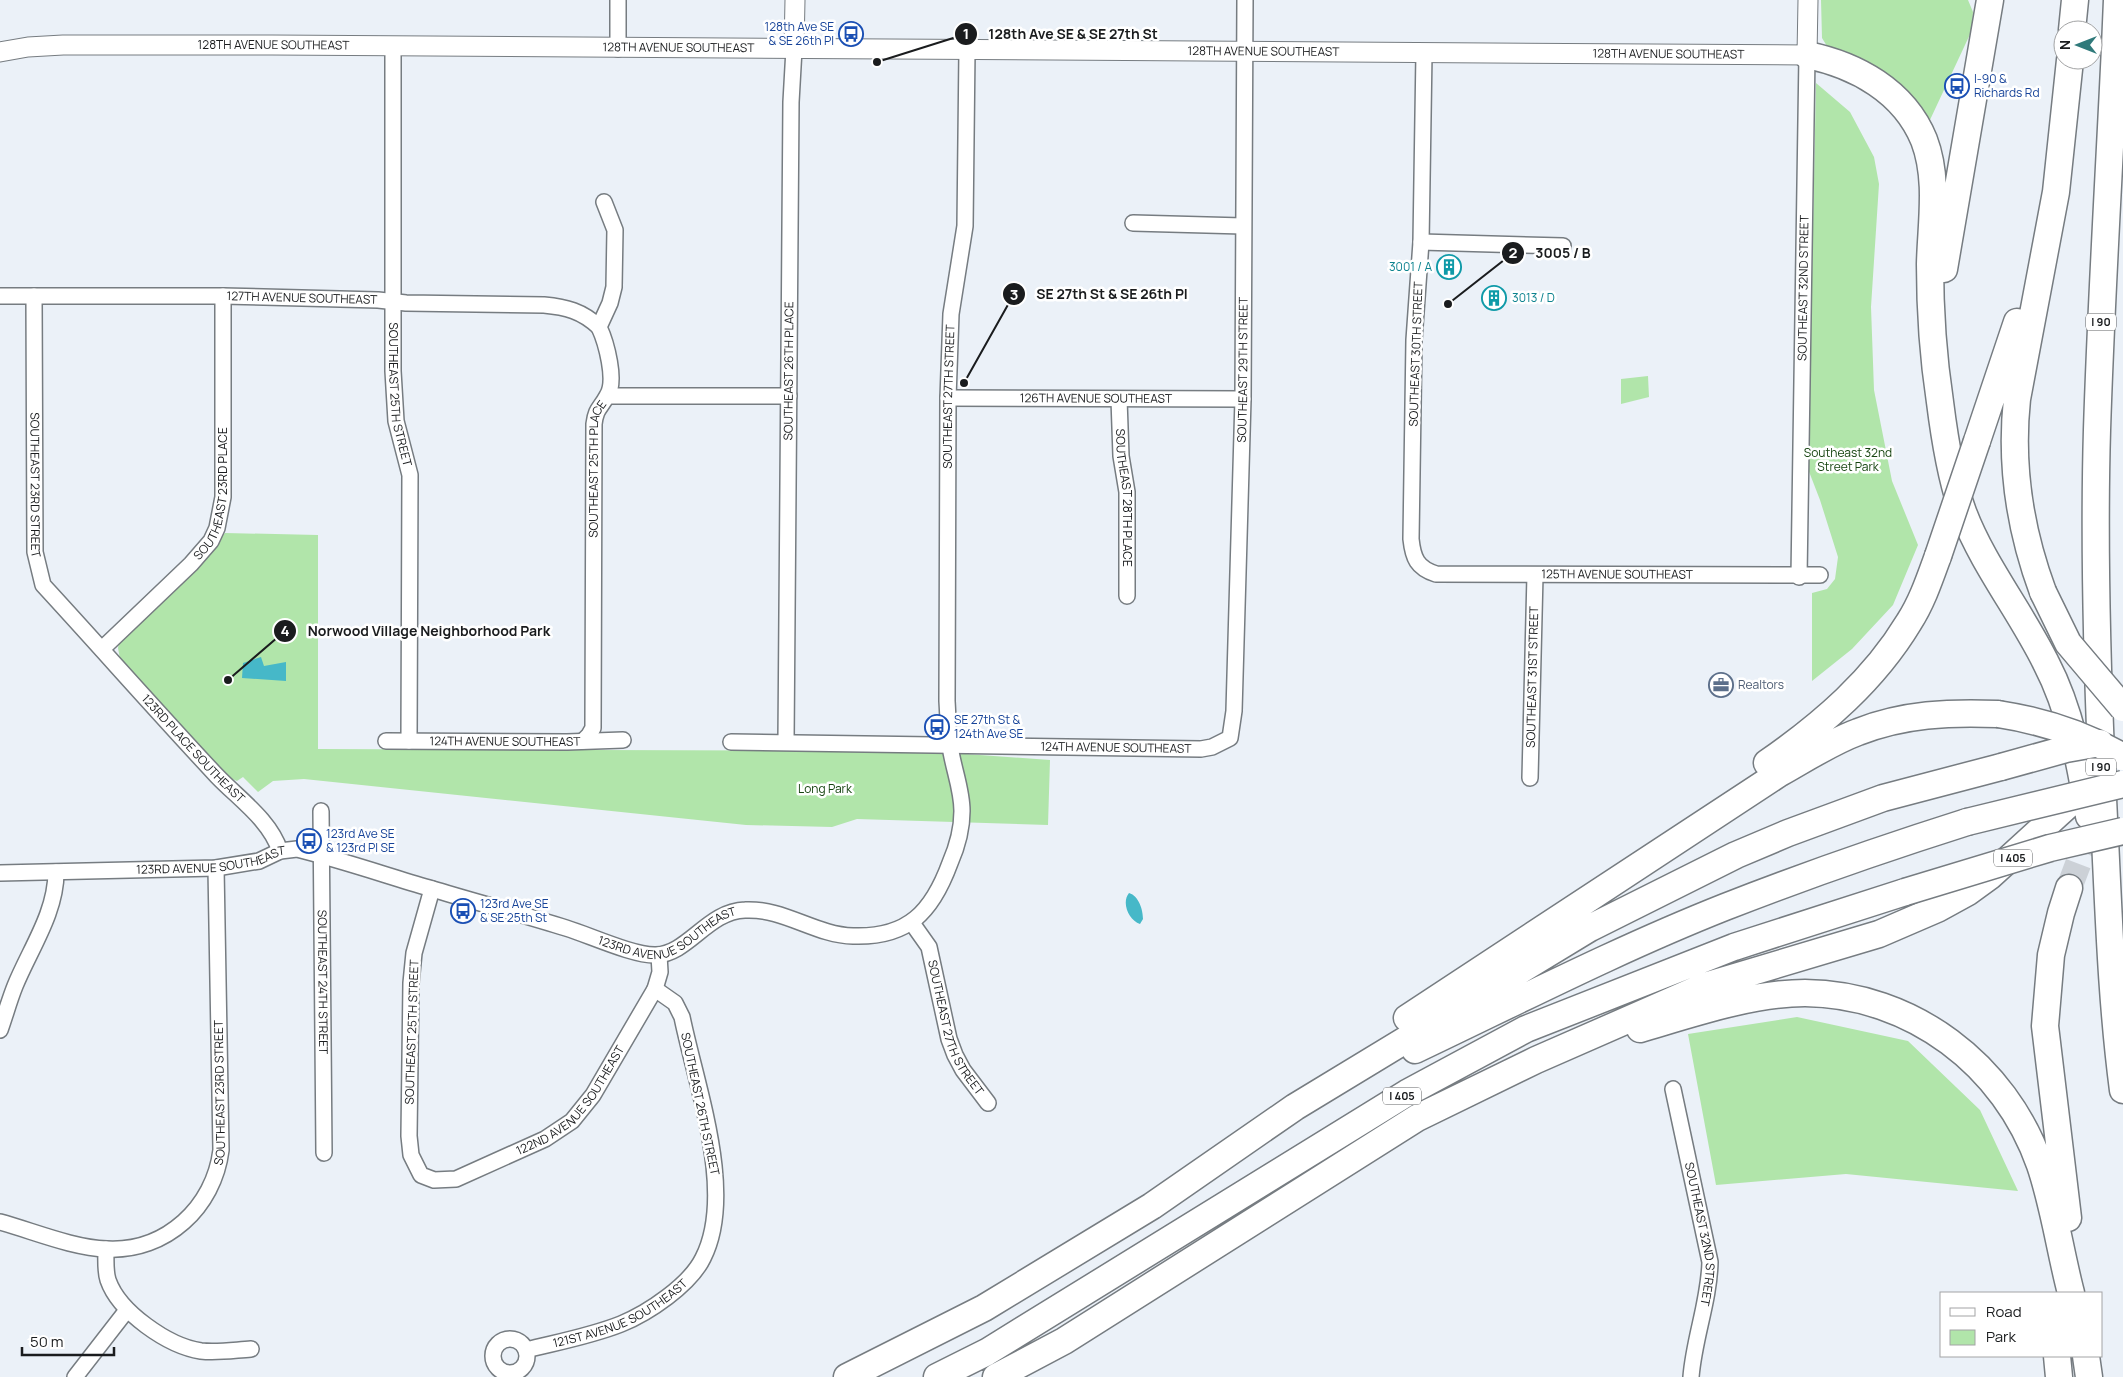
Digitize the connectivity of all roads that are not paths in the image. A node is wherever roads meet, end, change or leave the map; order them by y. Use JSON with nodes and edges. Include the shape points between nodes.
{"nodes":[{"id":1,"x":618,"y":0,"type":"edge"},
{"id":2,"x":795,"y":0,"type":"edge"},
{"id":3,"x":1245,"y":0,"type":"edge"},
{"id":4,"x":1808,"y":0,"type":"edge"},
{"id":5,"x":1990,"y":0,"type":"edge"},
{"id":6,"x":2075,"y":0,"type":"edge"},
{"id":7,"x":2117,"y":0,"type":"edge"},
{"id":8,"x":2073,"y":20,"type":"edge"},
{"id":9,"x":393,"y":47,"type":"junction"},
{"id":10,"x":618,"y":49,"type":"junction"},
{"id":11,"x":794,"y":49,"type":"junction"},
{"id":12,"x":967,"y":50,"type":"junction"},
{"id":13,"x":0,"y":52,"type":"edge"},
{"id":14,"x":1246,"y":52,"type":"junction"},
{"id":15,"x":1424,"y":52,"type":"junction"},
{"id":16,"x":1807,"y":55,"type":"junction"},
{"id":17,"x":2069,"y":70,"type":"edge"},
{"id":18,"x":2064,"y":132,"type":"junction"},
{"id":19,"x":604,"y":202,"type":"dead end"},
{"id":20,"x":1133,"y":223,"type":"dead end"},
{"id":21,"x":1243,"y":226,"type":"junction"},
{"id":22,"x":1421,"y":242,"type":"junction"},
{"id":23,"x":1564,"y":246,"type":"dead end"},
{"id":24,"x":0,"y":296,"type":"edge"},
{"id":25,"x":34,"y":296,"type":"junction"},
{"id":26,"x":223,"y":296,"type":"junction"},
{"id":27,"x":393,"y":302,"type":"junction"},
{"id":28,"x":599,"y":327,"type":"junction"},
{"id":29,"x":1936,"y":366,"type":"junction"},
{"id":30,"x":608,"y":396,"type":"junction"},
{"id":31,"x":788,"y":396,"type":"junction"},
{"id":32,"x":948,"y":398,"type":"junction"},
{"id":33,"x":1119,"y":399,"type":"junction"},
{"id":34,"x":1243,"y":399,"type":"junction"},
{"id":35,"x":1417,"y":564,"type":"joint"},
{"id":36,"x":1535,"y":575,"type":"junction"},
{"id":37,"x":1820,"y":576,"type":"dead end"},
{"id":38,"x":1799,"y":577,"type":"junction"},
{"id":39,"x":1127,"y":596,"type":"dead end"},
{"id":40,"x":102,"y":649,"type":"junction"},
{"id":41,"x":2123,"y":708,"type":"edge"},
{"id":42,"x":1230,"y":738,"type":"joint"},
{"id":43,"x":2123,"y":739,"type":"edge"},
{"id":44,"x":623,"y":740,"type":"dead end"},
{"id":45,"x":386,"y":741,"type":"dead end"},
{"id":46,"x":409,"y":741,"type":"junction"},
{"id":47,"x":583,"y":741,"type":"junction"},
{"id":48,"x":731,"y":742,"type":"dead end"},
{"id":49,"x":786,"y":742,"type":"junction"},
{"id":50,"x":950,"y":745,"type":"junction"},
{"id":51,"x":2123,"y":757,"type":"edge"},
{"id":52,"x":1530,"y":778,"type":"dead end"},
{"id":53,"x":2123,"y":784,"type":"edge"},
{"id":54,"x":2069,"y":804,"type":"dead end"},
{"id":55,"x":321,"y":811,"type":"dead end"},
{"id":56,"x":2123,"y":831,"type":"edge"},
{"id":57,"x":280,"y":851,"type":"junction"},
{"id":58,"x":322,"y":856,"type":"junction"},
{"id":59,"x":216,"y":868,"type":"junction"},
{"id":60,"x":56,"y":872,"type":"junction"},
{"id":61,"x":0,"y":873,"type":"edge"},
{"id":62,"x":2069,"y":888,"type":"tunnel mouth"},
{"id":63,"x":432,"y":889,"type":"junction"},
{"id":64,"x":912,"y":922,"type":"junction"},
{"id":65,"x":2110,"y":937,"type":"junction"},
{"id":66,"x":1511,"y":948,"type":"junction"},
{"id":67,"x":659,"y":955,"type":"junction"},
{"id":68,"x":655,"y":989,"type":"junction"},
{"id":69,"x":0,"y":1030,"type":"edge"},
{"id":70,"x":1536,"y":1060,"type":"junction"},
{"id":71,"x":1673,"y":1089,"type":"dead end"},
{"id":72,"x":2123,"y":1090,"type":"edge"},
{"id":73,"x":988,"y":1103,"type":"dead end"},
{"id":74,"x":1295,"y":1107,"type":"junction"},
{"id":75,"x":2022,"y":1125,"type":"junction"},
{"id":76,"x":1233,"y":1151,"type":"junction"},
{"id":77,"x":324,"y":1153,"type":"dead end"},
{"id":78,"x":421,"y":1175,"type":"joint"},
{"id":79,"x":0,"y":1222,"type":"edge"},
{"id":80,"x":106,"y":1249,"type":"junction"},
{"id":81,"x":703,"y":1260,"type":"joint"},
{"id":82,"x":2052,"y":1292,"type":"edge"},
{"id":83,"x":2071,"y":1292,"type":"edge"},
{"id":84,"x":2077,"y":1292,"type":"edge"},
{"id":85,"x":127,"y":1310,"type":"junction"},
{"id":86,"x":251,"y":1349,"type":"dead end"},
{"id":87,"x":526,"y":1350,"type":"dead end"},
{"id":88,"x":2057,"y":1357,"type":"edge"},
{"id":89,"x":75,"y":1377,"type":"edge"},
{"id":90,"x":847,"y":1377,"type":"edge"},
{"id":91,"x":937,"y":1377,"type":"edge"},
{"id":92,"x":996,"y":1377,"type":"edge"},
{"id":93,"x":1691,"y":1377,"type":"edge"},
{"id":94,"x":2059,"y":1377,"type":"edge"}],
"edges":[{"from":1,"to":10,"type":"street"},
{"from":2,"to":11,"type":"street","name":"SOUTHEAST 26TH PLACE"},
{"from":3,"to":14,"type":"street","name":"SOUTHEAST 29TH STREET"},
{"from":4,"to":16,"type":"street","name":"SOUTHEAST 32ND STREET"},
{"from":5,"to":29,"type":"highway","via":[[1939,295]]},
{"from":6,"to":8,"type":"highway"},
{"from":7,"to":65,"type":"highway","number":"I 90","bridge":true,"via":[[2097,432],[2099,735]]},
{"from":9,"to":10,"type":"street","name":"128TH AVENUE SOUTHEAST"},
{"from":9,"to":13,"type":"street","name":"128TH AVENUE SOUTHEAST","via":[[63,46]]},
{"from":9,"to":27,"type":"street","name":"SOUTHEAST 25TH STREET"},
{"from":10,"to":11,"type":"street","name":"128TH AVENUE SOUTHEAST"},
{"from":11,"to":12,"type":"street","name":"128TH AVENUE SOUTHEAST"},
{"from":11,"to":31,"type":"street","name":"SOUTHEAST 26TH PLACE"},
{"from":12,"to":14,"type":"street","name":"128TH AVENUE SOUTHEAST"},
{"from":12,"to":32,"type":"street","name":"SOUTHEAST 27TH STREET","via":[[965,229],[951,304]]},
{"from":14,"to":15,"type":"street","name":"128TH AVENUE SOUTHEAST"},
{"from":14,"to":21,"type":"street","name":"SOUTHEAST 29TH STREET"},
{"from":15,"to":16,"type":"street","name":"128TH AVENUE SOUTHEAST"},
{"from":15,"to":22,"type":"street","name":"SOUTHEAST 30TH STREET"},
{"from":16,"to":29,"type":"highway","via":[[1830,60],[1875,80],[1910,116],[1923,139],[1930,161],[1933,199],[1930,314]]},
{"from":16,"to":38,"type":"street","name":"SOUTHEAST 32ND STREET"},
{"from":17,"to":18,"type":"highway"},
{"from":18,"to":41,"type":"highway","bridge":true,"via":[[2056,192],[2018,392],[2013,432],[2014,469],[2022,522],[2043,592],[2068,643]]},
{"from":18,"to":66,"type":"highway","bridge":true,"via":[[2019,315],[1977,441],[1938,556],[1910,621],[1888,654],[1864,683],[1794,744],[1705,805]]},
{"from":19,"to":28,"type":"street","via":[[615,230],[614,287]]},
{"from":20,"to":21,"type":"street"},
{"from":21,"to":34,"type":"street","name":"SOUTHEAST 29TH STREET"},
{"from":22,"to":23,"type":"street"},
{"from":22,"to":35,"type":"street","name":"SOUTHEAST 30TH STREET","via":[[1414,340],[1411,539],[1412,554]]},
{"from":24,"to":25,"type":"street","name":"127TH AVENUE SOUTHEAST"},
{"from":25,"to":26,"type":"street","name":"127TH AVENUE SOUTHEAST"},
{"from":25,"to":40,"type":"street","name":"SOUTHEAST 23RD STREET","via":[[35,552],[43,585]]},
{"from":26,"to":27,"type":"street","name":"127TH AVENUE SOUTHEAST"},
{"from":26,"to":40,"type":"street","name":"SOUTHEAST 23RD PLACE","via":[[223,497],[217,528],[211,541],[191,564]]},
{"from":27,"to":28,"type":"street","name":"127TH AVENUE SOUTHEAST","via":[[564,307],[581,312]]},
{"from":27,"to":46,"type":"street","name":"SOUTHEAST 25TH STREET","via":[[392,371],[396,420],[410,475]]},
{"from":28,"to":30,"type":"street","name":"SOUTHEAST 25TH PLACE","via":[[610,360]]},
{"from":29,"to":65,"type":"highway","via":[[1945,430],[1962,510],[2047,663],[2065,706],[2078,755]]},
{"from":30,"to":31,"type":"street"},
{"from":30,"to":47,"type":"street","name":"SOUTHEAST 25TH PLACE","via":[[597,407],[594,424],[593,728]]},
{"from":31,"to":49,"type":"street","name":"SOUTHEAST 26TH PLACE"},
{"from":32,"to":33,"type":"street","name":"126TH AVENUE SOUTHEAST"},
{"from":32,"to":50,"type":"street","name":"SOUTHEAST 27TH STREET","via":[[947,701]]},
{"from":33,"to":34,"type":"street","name":"126TH AVENUE SOUTHEAST"},
{"from":33,"to":39,"type":"street","name":"SOUTHEAST 28TH PLACE","via":[[1121,456],[1127,492]]},
{"from":34,"to":42,"type":"street","name":"SOUTHEAST 29TH STREET","via":[[1234,711]]},
{"from":35,"to":36,"type":"street","name":"125TH AVENUE SOUTHEAST","via":[[1436,574]]},
{"from":36,"to":38,"type":"street","name":"125TH AVENUE SOUTHEAST"},
{"from":36,"to":52,"type":"street","name":"SOUTHEAST 31ST STREET"},
{"from":37,"to":38,"type":"street","name":"125TH AVENUE SOUTHEAST"},
{"from":40,"to":57,"type":"street","name":"123RD PLACE SOUTHEAST","via":[[276,837]]},
{"from":42,"to":50,"type":"street","name":"124TH AVENUE SOUTHEAST","via":[[1201,749]]},
{"from":43,"to":74,"type":"highway","bridge":true,"via":[[2066,749],[1883,798],[1736,854],[1548,952]]},
{"from":44,"to":47,"type":"street","name":"124TH AVENUE SOUTHEAST"},
{"from":45,"to":46,"type":"street","name":"124TH AVENUE SOUTHEAST"},
{"from":46,"to":47,"type":"street","name":"124TH AVENUE SOUTHEAST"},
{"from":48,"to":49,"type":"street","name":"124TH AVENUE SOUTHEAST"},
{"from":49,"to":50,"type":"street","name":"124TH AVENUE SOUTHEAST"},
{"from":50,"to":64,"type":"street","name":"123RD AVENUE SOUTHEAST","via":[[961,796],[960,832],[937,895],[927,910]]},
{"from":51,"to":66,"type":"highway","bridge":true,"via":[[2058,727],[2033,719],[1998,714],[1940,713],[1857,732],[1780,773]]},
{"from":53,"to":74,"type":"highway","bridge":true,"via":[[1967,822],[1878,850],[1724,908],[1586,967]]},
{"from":54,"to":70,"type":"highway","via":[[1990,876],[1937,909],[1878,934],[1705,986]]},
{"from":55,"to":58,"type":"street","name":"SOUTHEAST 24TH STREET"},
{"from":56,"to":91,"type":"highway","number":"I 405","bridge":true,"via":[[2024,855],[1734,947],[1526,1029],[1407,1093],[987,1352]]},
{"from":57,"to":58,"type":"street","name":"123RD AVENUE SOUTHEAST","via":[[297,850]]},
{"from":57,"to":59,"type":"street","name":"123RD AVENUE SOUTHEAST","via":[[259,862]]},
{"from":58,"to":63,"type":"street","name":"123RD AVENUE SOUTHEAST"},
{"from":58,"to":77,"type":"street","name":"SOUTHEAST 24TH STREET"},
{"from":59,"to":60,"type":"street","name":"123RD AVENUE SOUTHEAST"},
{"from":59,"to":80,"type":"street","name":"SOUTHEAST 23RD STREET","via":[[219,1168],[206,1196],[171,1234],[138,1247]]},
{"from":60,"to":61,"type":"street","name":"123RD AVENUE SOUTHEAST"},
{"from":60,"to":69,"type":"street","via":[[52,906],[14,988]]},
{"from":62,"to":84,"type":"highway","via":[[2051,955],[2044,1026]]},
{"from":63,"to":67,"type":"street","name":"123RD AVENUE SOUTHEAST","via":[[643,954]]},
{"from":63,"to":78,"type":"street","name":"SOUTHEAST 25TH STREET","via":[[414,953],[411,983],[409,1136],[411,1155]]},
{"from":64,"to":67,"type":"street","name":"123RD AVENUE SOUTHEAST","via":[[884,934],[851,936],[820,930],[775,912],[733,911],[708,924],[677,948]]},
{"from":64,"to":73,"type":"street","name":"SOUTHEAST 27TH STREET","via":[[929,947],[955,1055]]},
{"from":65,"to":72,"type":"highway","number":"I 90"},
{"from":66,"to":76,"type":"highway","via":[[1361,1050]]},
{"from":67,"to":68,"type":"street","name":"122ND AVENUE SOUTHEAST","via":[[660,972]]},
{"from":68,"to":78,"type":"street","name":"122ND AVENUE SOUTHEAST","via":[[593,1095],[572,1121],[545,1139],[456,1179],[434,1180]]},
{"from":68,"to":81,"type":"street","name":"SOUTHEAST 26TH STREET","via":[[675,1003],[682,1017],[712,1151],[717,1202]]},
{"from":70,"to":75,"type":"highway","via":[[1740,1003],[1805,993],[1842,996],[1874,1003],[1937,1031],[1981,1069]]},
{"from":70,"to":92,"type":"highway","via":[[1417,1118],[1064,1341]]},
{"from":71,"to":93,"type":"street","name":"SOUTHEAST 32ND STREET","via":[[1710,1262],[1710,1282]]},
{"from":74,"to":76,"type":"highway"},
{"from":75,"to":82,"type":"highway","via":[[2044,1219]]},
{"from":75,"to":83,"type":"highway","via":[[2040,1165]]},
{"from":76,"to":90,"type":"highway","via":[[1152,1206],[984,1308]]},
{"from":79,"to":80,"type":"street"},
{"from":80,"to":85,"type":"street","via":[[108,1280]]},
{"from":81,"to":87,"type":"street","name":"121ST AVENUE SOUTHEAST","via":[[670,1295],[646,1312],[596,1332]]},
{"from":85,"to":86,"type":"street","via":[[144,1324],[191,1348],[206,1351]]},
{"from":85,"to":89,"type":"street"},
{"from":88,"to":94,"type":"highway"}]}
